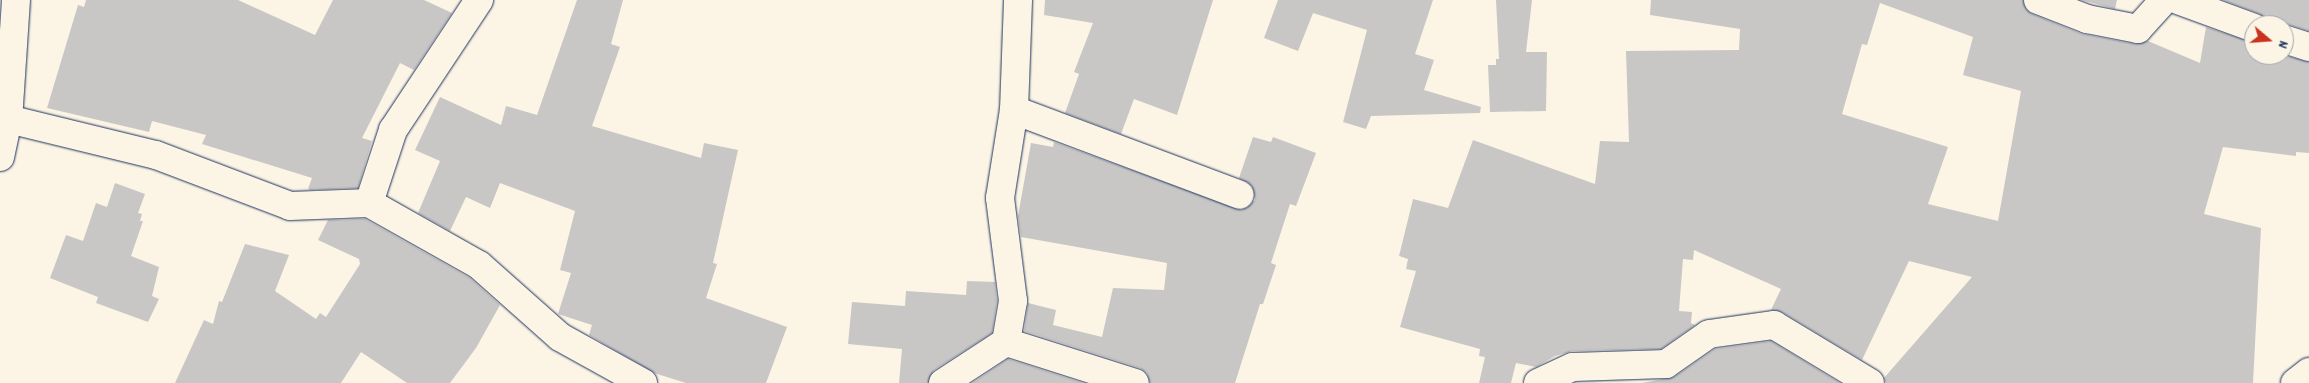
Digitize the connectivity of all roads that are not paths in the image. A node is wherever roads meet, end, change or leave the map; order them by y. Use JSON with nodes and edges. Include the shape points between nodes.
{"nodes":[{"id":1,"x":16,"y":0,"type":"edge"},
{"id":2,"x":479,"y":0,"type":"edge"},
{"id":3,"x":1018,"y":0,"type":"edge"},
{"id":4,"x":2038,"y":0,"type":"edge"},
{"id":5,"x":2164,"y":0,"type":"edge"},
{"id":6,"x":2178,"y":0,"type":"edge"},
{"id":7,"x":2244,"y":24,"type":"edge"},
{"id":8,"x":2294,"y":42,"type":"edge"},
{"id":9,"x":2309,"y":47,"type":"edge"},
{"id":10,"x":1014,"y":110,"type":"junction"},
{"id":11,"x":8,"y":119,"type":"junction"},
{"id":12,"x":0,"y":157,"type":"edge"},
{"id":13,"x":1240,"y":195,"type":"dead end"},
{"id":14,"x":369,"y":202,"type":"junction"},
{"id":15,"x":1006,"y":342,"type":"junction"},
{"id":16,"x":2309,"y":372,"type":"edge"},
{"id":17,"x":643,"y":383,"type":"edge"},
{"id":18,"x":943,"y":383,"type":"edge"},
{"id":19,"x":1135,"y":383,"type":"edge"},
{"id":20,"x":1538,"y":383,"type":"edge"},
{"id":21,"x":1870,"y":383,"type":"edge"},
{"id":22,"x":2295,"y":383,"type":"edge"}],
"edges":[{"from":1,"to":11,"type":"street"},
{"from":2,"to":14,"type":"street","via":[[392,130]]},
{"from":3,"to":10,"type":"street"},
{"from":4,"to":5,"type":"street","via":[[2086,19],[2138,29]]},
{"from":6,"to":7,"type":"street"},
{"from":8,"to":9,"type":"street"},
{"from":10,"to":13,"type":"street"},
{"from":10,"to":15,"type":"street","via":[[1000,198],[1013,301]]},
{"from":11,"to":12,"type":"street"},
{"from":11,"to":14,"type":"street","via":[[156,155],[290,206]]},
{"from":14,"to":17,"type":"street","via":[[479,265],[560,338]]},
{"from":15,"to":18,"type":"street"},
{"from":15,"to":19,"type":"street"},
{"from":16,"to":22,"type":"street"},
{"from":20,"to":21,"type":"street","via":[[1573,367],[1666,364],[1709,334],[1774,325]]}]}
